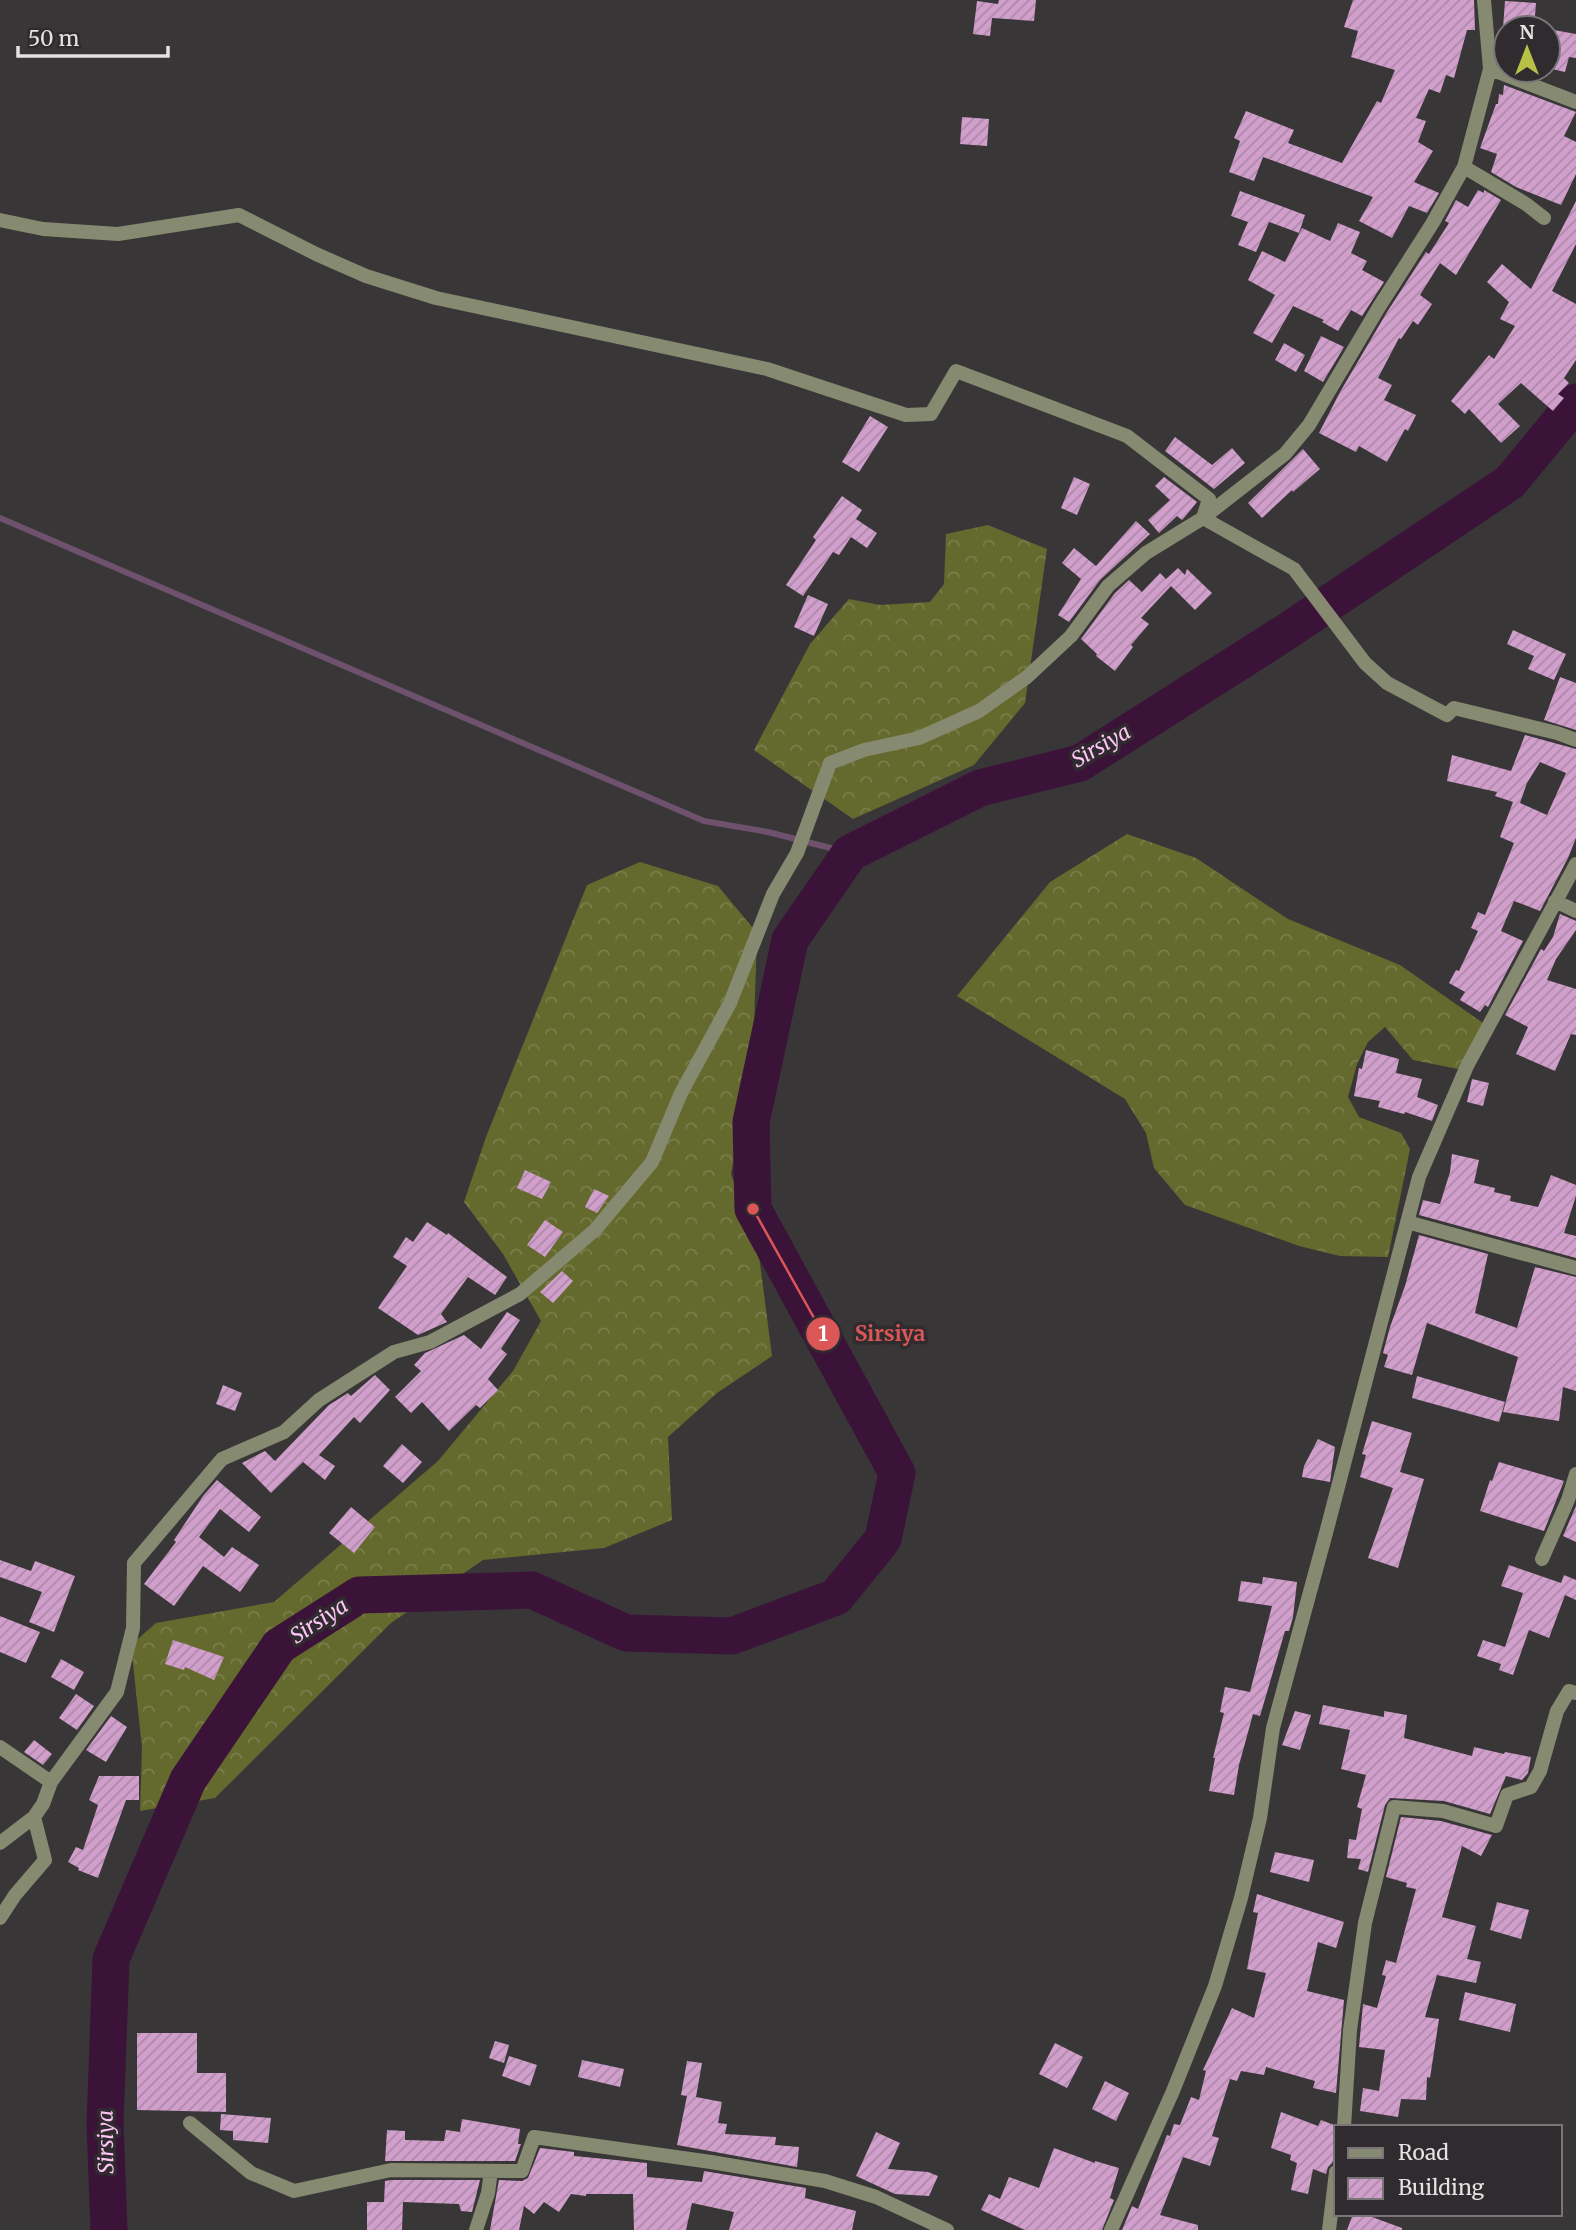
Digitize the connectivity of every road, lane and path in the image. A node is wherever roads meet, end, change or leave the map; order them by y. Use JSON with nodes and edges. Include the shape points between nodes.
{"nodes":[{"id":1,"x":1484,"y":0,"type":"edge"},
{"id":2,"x":1490,"y":69,"type":"junction"},
{"id":3,"x":1576,"y":102,"type":"edge"},
{"id":4,"x":1464,"y":167,"type":"junction"},
{"id":5,"x":1544,"y":218,"type":"dead end"},
{"id":6,"x":0,"y":220,"type":"edge"},
{"id":7,"x":1203,"y":518,"type":"junction"},
{"id":8,"x":1576,"y":740,"type":"edge"},
{"id":9,"x":1576,"y":864,"type":"edge"},
{"id":10,"x":1555,"y":901,"type":"junction"},
{"id":11,"x":1576,"y":911,"type":"edge"},
{"id":12,"x":1407,"y":1222,"type":"junction"},
{"id":13,"x":1576,"y":1268,"type":"edge"},
{"id":14,"x":1576,"y":1474,"type":"edge"},
{"id":15,"x":1542,"y":1559,"type":"dead end"},
{"id":16,"x":1576,"y":1693,"type":"edge"},
{"id":17,"x":0,"y":1747,"type":"edge"},
{"id":18,"x":51,"y":1783,"type":"junction"},
{"id":19,"x":34,"y":1817,"type":"junction"},
{"id":20,"x":0,"y":1843,"type":"edge"},
{"id":21,"x":0,"y":1918,"type":"edge"},
{"id":22,"x":190,"y":2123,"type":"dead end"},
{"id":23,"x":1344,"y":2125,"type":"edge"},
{"id":24,"x":491,"y":2171,"type":"junction"},
{"id":25,"x":1334,"y":2189,"type":"edge"},
{"id":26,"x":476,"y":2230,"type":"edge"},
{"id":27,"x":947,"y":2230,"type":"edge"},
{"id":28,"x":1111,"y":2230,"type":"edge"},
{"id":29,"x":1329,"y":2230,"type":"edge"}],
"edges":[{"from":1,"to":2,"type":"street"},
{"from":2,"to":3,"type":"street"},
{"from":2,"to":4,"type":"street"},
{"from":4,"to":5,"type":"street"},
{"from":4,"to":7,"type":"street","via":[[1309,425],[1285,454]]},
{"from":6,"to":7,"type":"street","via":[[43,229],[118,234],[239,215],[366,276],[424,294],[768,369],[906,415],[931,414],[956,371],[1126,436],[1209,499]]},
{"from":7,"to":8,"type":"street","via":[[1294,569],[1365,663],[1387,684],[1447,715],[1454,708]]},
{"from":7,"to":18,"type":"street","via":[[1146,553],[1108,586],[1071,636],[1027,677],[979,711],[919,738],[864,750],[830,764],[797,853],[774,894],[730,1003],[681,1093],[652,1162],[595,1230],[520,1294],[430,1342],[394,1352],[319,1399],[284,1432],[222,1459],[134,1563],[133,1628],[117,1692]]},
{"from":9,"to":10,"type":"street"},
{"from":10,"to":11,"type":"street"},
{"from":10,"to":12,"type":"street","via":[[1467,1066],[1419,1177]]},
{"from":12,"to":13,"type":"street"},
{"from":12,"to":28,"type":"street","via":[[1273,1728],[1260,1818],[1230,1936],[1173,2091]]},
{"from":14,"to":15,"type":"street"},
{"from":16,"to":23,"type":"street","via":[[1569,1691],[1557,1712],[1531,1787],[1507,1795],[1496,1826],[1443,1811],[1394,1807],[1365,1923],[1350,2030]]},
{"from":17,"to":18,"type":"street"},
{"from":18,"to":19,"type":"street"},
{"from":19,"to":20,"type":"street"},
{"from":19,"to":21,"type":"street","via":[[45,1860]]},
{"from":22,"to":24,"type":"street","via":[[251,2173],[294,2191],[391,2170]]},
{"from":24,"to":26,"type":"street"},
{"from":24,"to":27,"type":"street","via":[[522,2171],[534,2137],[825,2181],[876,2197]]},
{"from":25,"to":29,"type":"street"}]}
